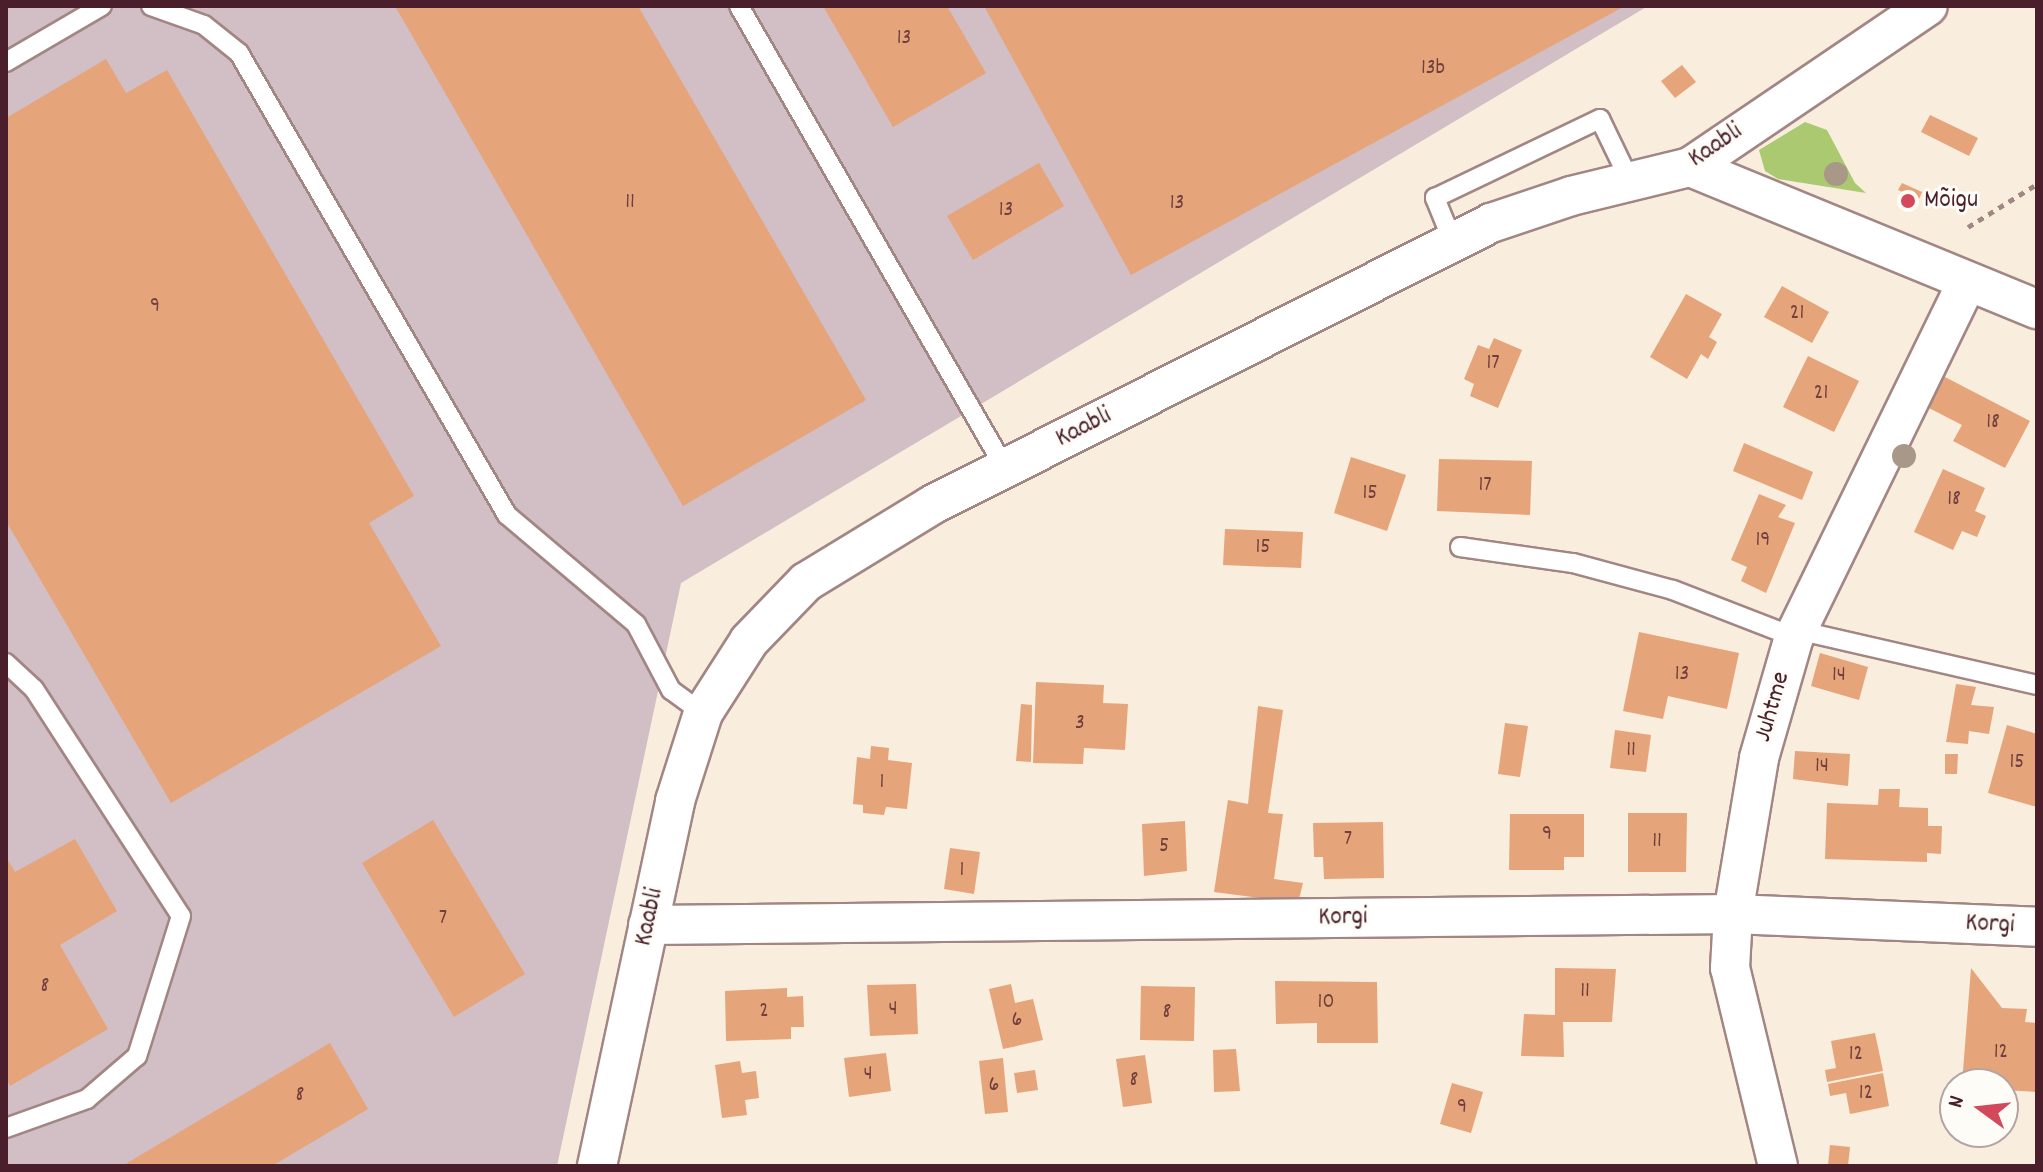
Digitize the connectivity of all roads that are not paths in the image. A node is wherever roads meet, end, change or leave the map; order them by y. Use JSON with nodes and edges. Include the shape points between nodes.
{"nodes":[{"id":1,"x":102,"y":6,"type":"edge"},
{"id":2,"x":151,"y":6,"type":"edge"},
{"id":3,"x":739,"y":6,"type":"edge"},
{"id":4,"x":1928,"y":6,"type":"edge"},
{"id":5,"x":6,"y":62,"type":"edge"},
{"id":6,"x":1690,"y":167,"type":"junction"},
{"id":7,"x":1630,"y":181,"type":"junction"},
{"id":8,"x":1453,"y":242,"type":"junction"},
{"id":9,"x":1967,"y":282,"type":"junction"},
{"id":10,"x":2037,"y":309,"type":"edge"},
{"id":11,"x":1005,"y":468,"type":"junction"},
{"id":12,"x":1460,"y":547,"type":"dead end"},
{"id":13,"x":1796,"y":633,"type":"junction"},
{"id":14,"x":6,"y":663,"type":"edge"},
{"id":15,"x":2037,"y":685,"type":"edge"},
{"id":16,"x":703,"y":713,"type":"junction"},
{"id":17,"x":1733,"y":914,"type":"junction"},
{"id":18,"x":648,"y":925,"type":"junction"},
{"id":19,"x":2037,"y":927,"type":"edge"},
{"id":20,"x":6,"y":1128,"type":"edge"},
{"id":21,"x":597,"y":1166,"type":"edge"},
{"id":22,"x":1778,"y":1166,"type":"edge"}],
"edges":[{"from":1,"to":5,"type":"lane"},
{"from":2,"to":16,"type":"lane","via":[[204,25],[239,53],[507,515],[636,624],[671,690]]},
{"from":3,"to":11,"type":"lane"},
{"from":4,"to":6,"type":"street","name":"Kaabli"},
{"from":6,"to":7,"type":"street","name":"Kaabli"},
{"from":6,"to":9,"type":"street"},
{"from":7,"to":8,"type":"street","name":"Kaabli","via":[[1571,196]]},
{"from":7,"to":8,"type":"lane","via":[[1600,119],[1435,198]]},
{"from":8,"to":11,"type":"street","name":"Kaabli"},
{"from":9,"to":10,"type":"street"},
{"from":9,"to":13,"type":"street","name":"Juhtme"},
{"from":11,"to":16,"type":"street","name":"Kaabli","via":[[869,539],[806,582],[749,641]]},
{"from":12,"to":13,"type":"lane","via":[[1601,571]]},
{"from":13,"to":15,"type":"lane"},
{"from":13,"to":17,"type":"street","name":"Juhtme","via":[[1759,758]]},
{"from":14,"to":20,"type":"lane","via":[[34,689],[181,916],[137,1056],[87,1099]]},
{"from":16,"to":18,"type":"street","name":"Kaabli","via":[[675,801]]},
{"from":17,"to":18,"type":"street","name":"Korgi"},
{"from":17,"to":19,"type":"street","name":"Korgi"},
{"from":17,"to":22,"type":"street","name":"Juhtme","via":[[1730,968]]},
{"from":18,"to":21,"type":"street","name":"Kaabli"}]}
